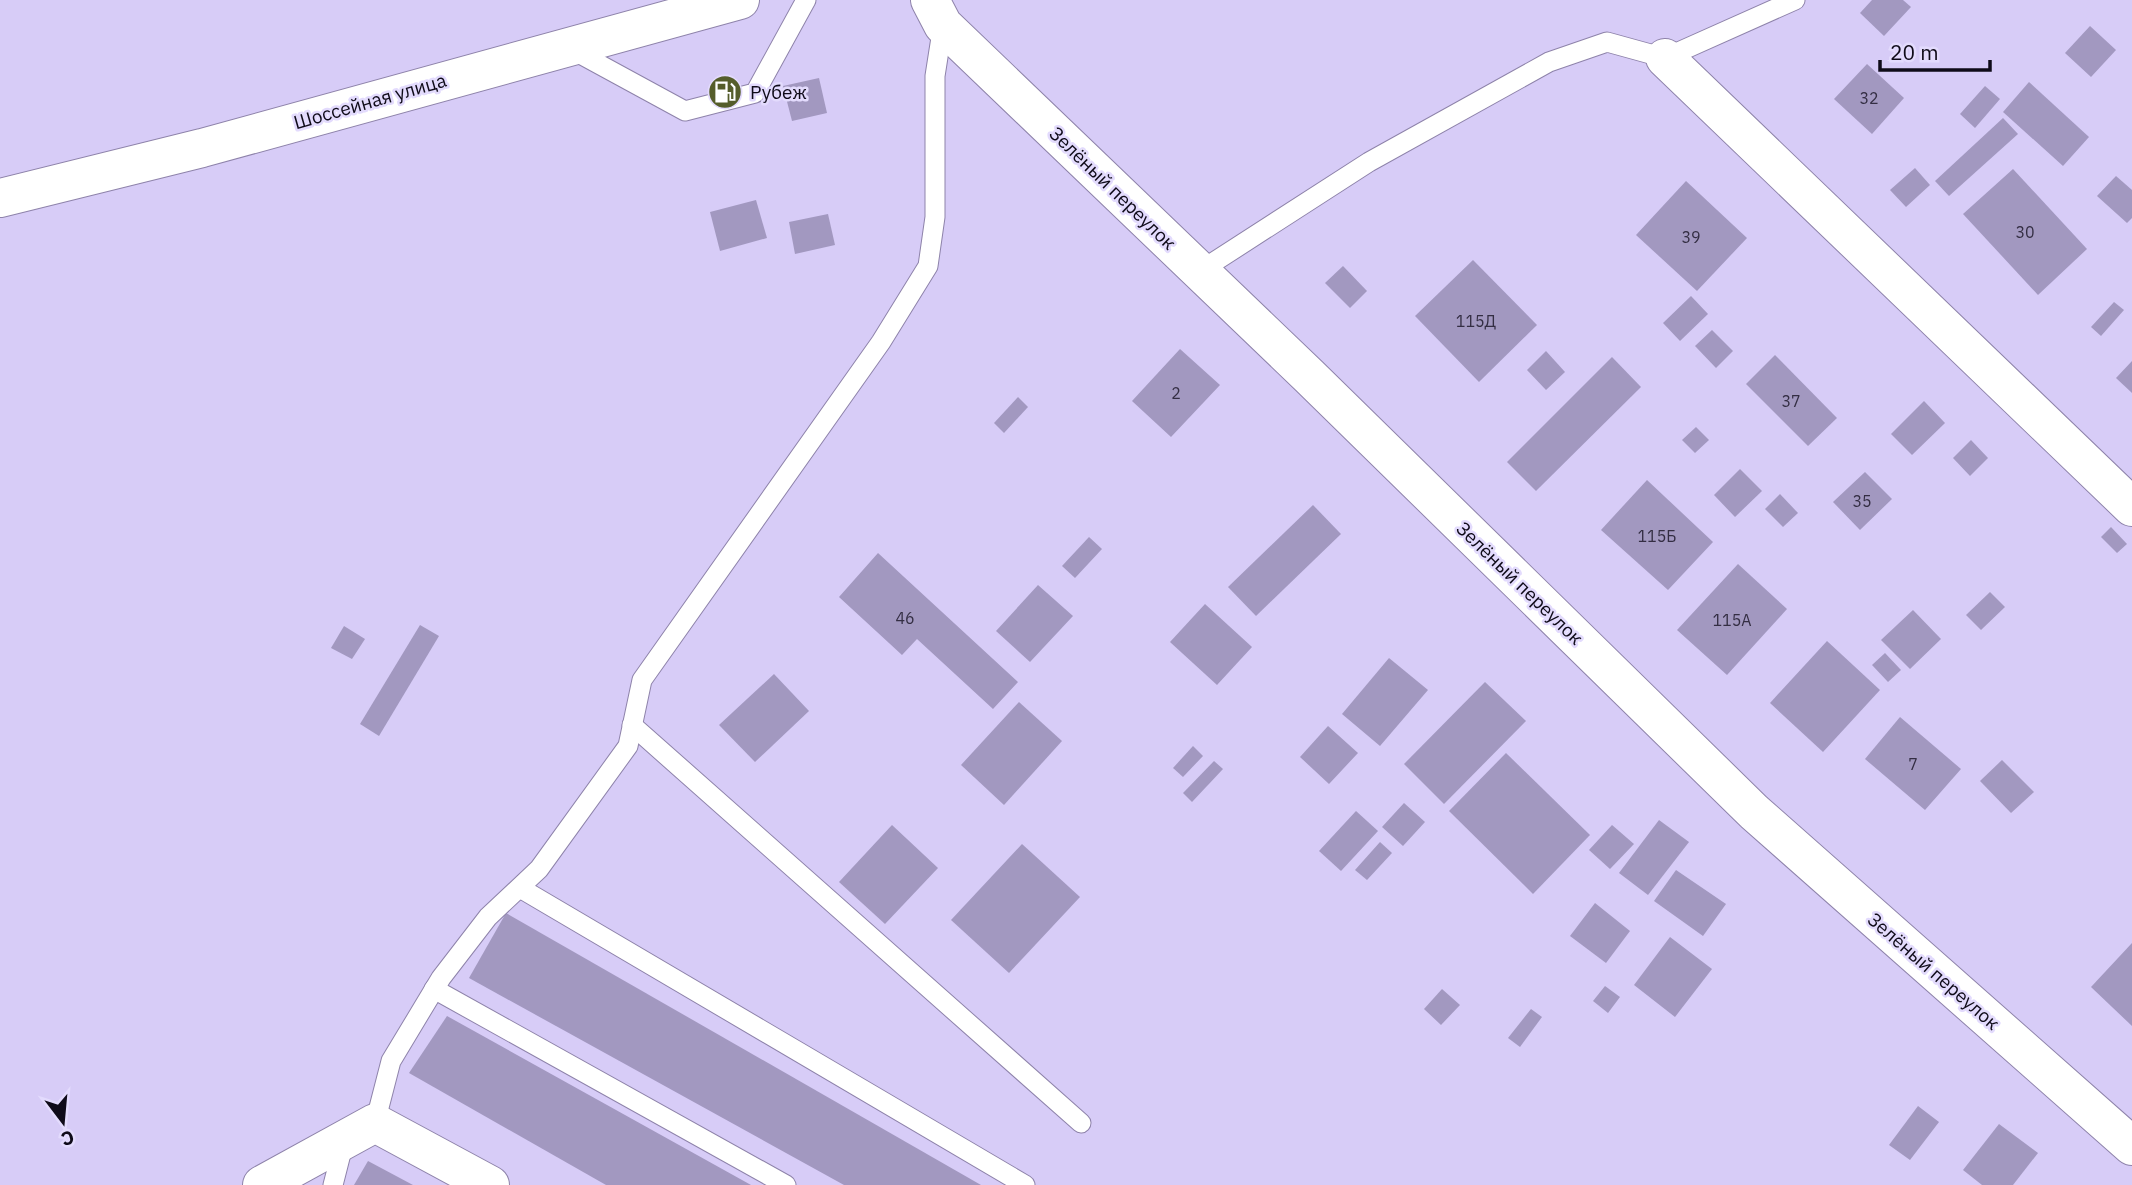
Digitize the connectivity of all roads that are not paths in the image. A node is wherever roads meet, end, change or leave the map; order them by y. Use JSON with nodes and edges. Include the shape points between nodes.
{"nodes":[{"id":1,"x":740,"y":0,"type":"edge"},
{"id":2,"x":806,"y":0,"type":"edge"},
{"id":3,"x":1795,"y":0,"type":"edge"},
{"id":4,"x":936,"y":13,"type":"edge"},
{"id":5,"x":567,"y":47,"type":"junction"},
{"id":6,"x":1665,"y":58,"type":"junction"},
{"id":7,"x":0,"y":198,"type":"edge"},
{"id":8,"x":1200,"y":271,"type":"junction"},
{"id":9,"x":2132,"y":507,"type":"edge"},
{"id":10,"x":632,"y":725,"type":"junction"},
{"id":11,"x":520,"y":888,"type":"junction"},
{"id":12,"x":434,"y":989,"type":"junction"},
{"id":13,"x":1081,"y":1123,"type":"dead end"},
{"id":14,"x":359,"y":1132,"type":"junction"},
{"id":15,"x":2132,"y":1146,"type":"edge"},
{"id":16,"x":262,"y":1185,"type":"edge"},
{"id":17,"x":333,"y":1185,"type":"edge"},
{"id":18,"x":490,"y":1185,"type":"edge"},
{"id":19,"x":786,"y":1185,"type":"edge"},
{"id":20,"x":1025,"y":1185,"type":"edge"}],
"edges":[{"from":1,"to":5,"type":"street","name":"Шоссейная улица"},
{"from":2,"to":5,"type":"lane","via":[[755,93],[685,111]]},
{"from":3,"to":6,"type":"lane"},
{"from":4,"to":8,"type":"street","name":"Зелёный переулок"},
{"from":4,"to":10,"type":"lane","via":[[935,217],[928,266],[881,342],[642,680]]},
{"from":5,"to":7,"type":"street","name":"Шоссейная улица","via":[[202,148]]},
{"from":6,"to":8,"type":"lane","via":[[1607,42],[1549,62],[1369,162]]},
{"from":6,"to":9,"type":"street"},
{"from":8,"to":15,"type":"street","name":"Зелёный переулок","via":[[1754,812]]},
{"from":10,"to":11,"type":"lane","via":[[628,746],[539,869]]},
{"from":10,"to":13,"type":"lane"},
{"from":11,"to":12,"type":"lane","via":[[488,917]]},
{"from":11,"to":20,"type":"lane"},
{"from":12,"to":14,"type":"lane","via":[[391,1061]]},
{"from":12,"to":19,"type":"lane"},
{"from":14,"to":16,"type":"street"},
{"from":14,"to":17,"type":"lane"},
{"from":14,"to":18,"type":"street"}]}
